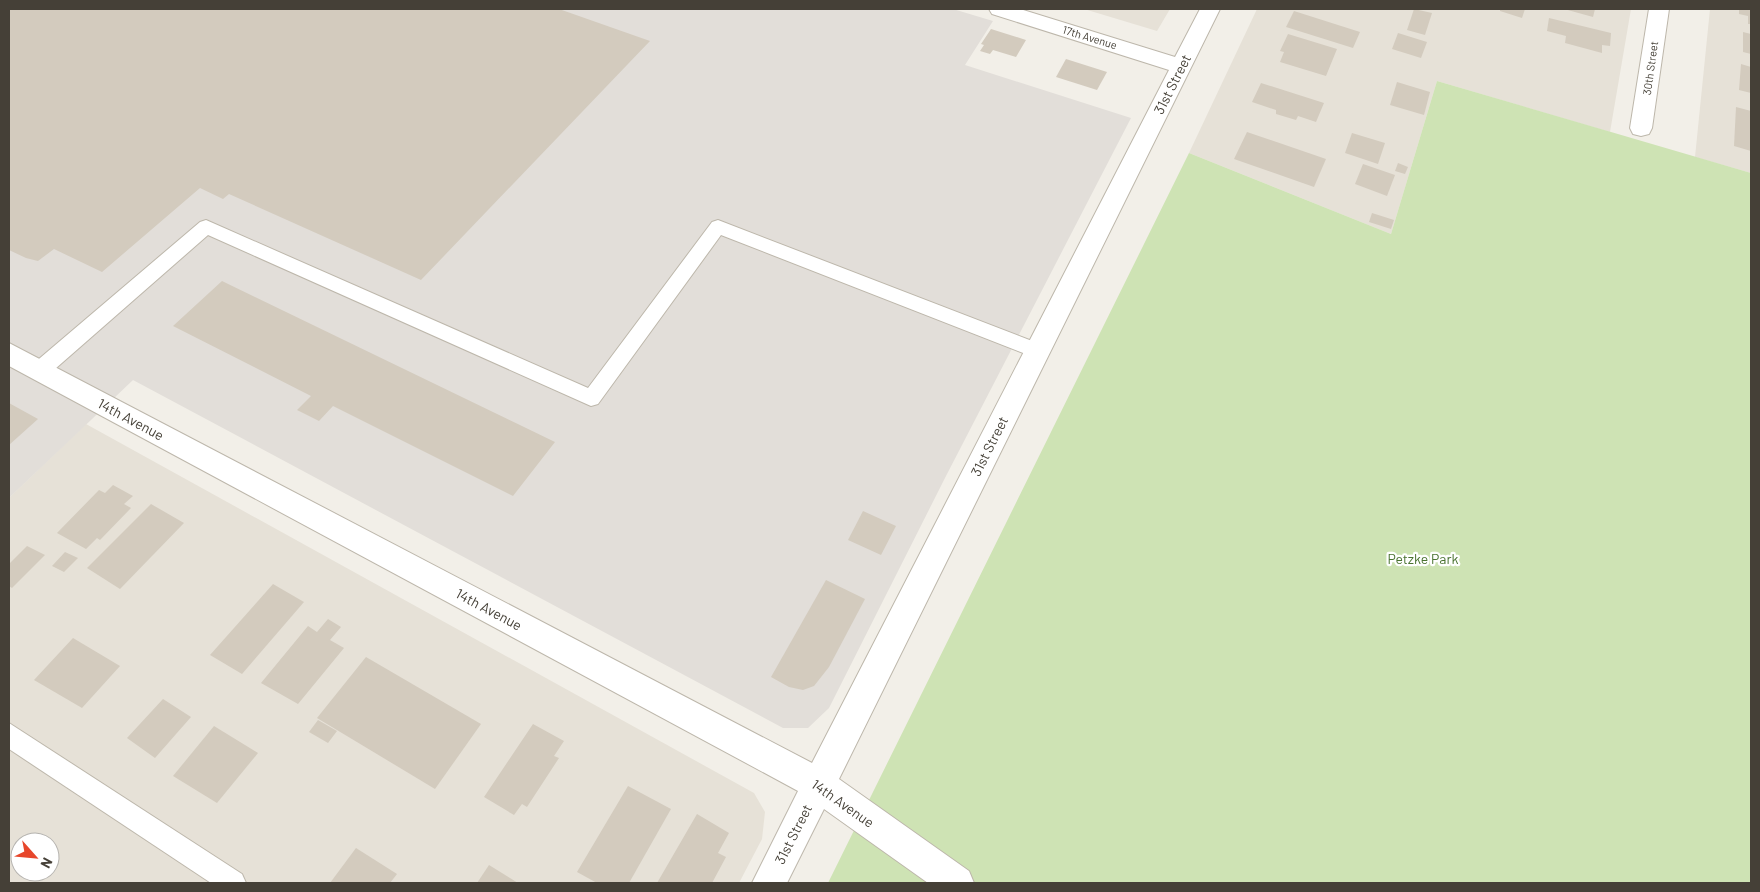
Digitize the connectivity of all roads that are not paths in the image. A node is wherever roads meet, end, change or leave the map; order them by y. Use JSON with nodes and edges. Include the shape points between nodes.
{"nodes":[{"id":1,"x":999,"y":9,"type":"edge"},
{"id":2,"x":1210,"y":9,"type":"edge"},
{"id":3,"x":1659,"y":9,"type":"edge"},
{"id":4,"x":1181,"y":66,"type":"junction"},
{"id":5,"x":1642,"y":128,"type":"dead end"},
{"id":6,"x":1038,"y":351,"type":"junction"},
{"id":7,"x":9,"y":354,"type":"edge"},
{"id":8,"x":40,"y":370,"type":"junction"},
{"id":9,"x":9,"y":735,"type":"edge"},
{"id":10,"x":818,"y":784,"type":"junction"},
{"id":11,"x":233,"y":883,"type":"edge"},
{"id":12,"x":768,"y":883,"type":"edge"},
{"id":13,"x":956,"y":883,"type":"edge"}],
"edges":[{"from":1,"to":4,"type":"street","name":"17th Avenue"},
{"from":2,"to":4,"type":"street","name":"31st Street"},
{"from":3,"to":5,"type":"street","name":"30th Street"},
{"from":4,"to":6,"type":"street","name":"31st Street"},
{"from":6,"to":8,"type":"lane","via":[[718,227],[591,398],[206,227]]},
{"from":6,"to":10,"type":"street","name":"31st Street"},
{"from":7,"to":8,"type":"street","name":"14th Avenue"},
{"from":8,"to":10,"type":"street","name":"14th Avenue"},
{"from":9,"to":11,"type":"lane"},
{"from":10,"to":12,"type":"street","name":"31st Street"},
{"from":10,"to":13,"type":"street","name":"14th Avenue"}]}
